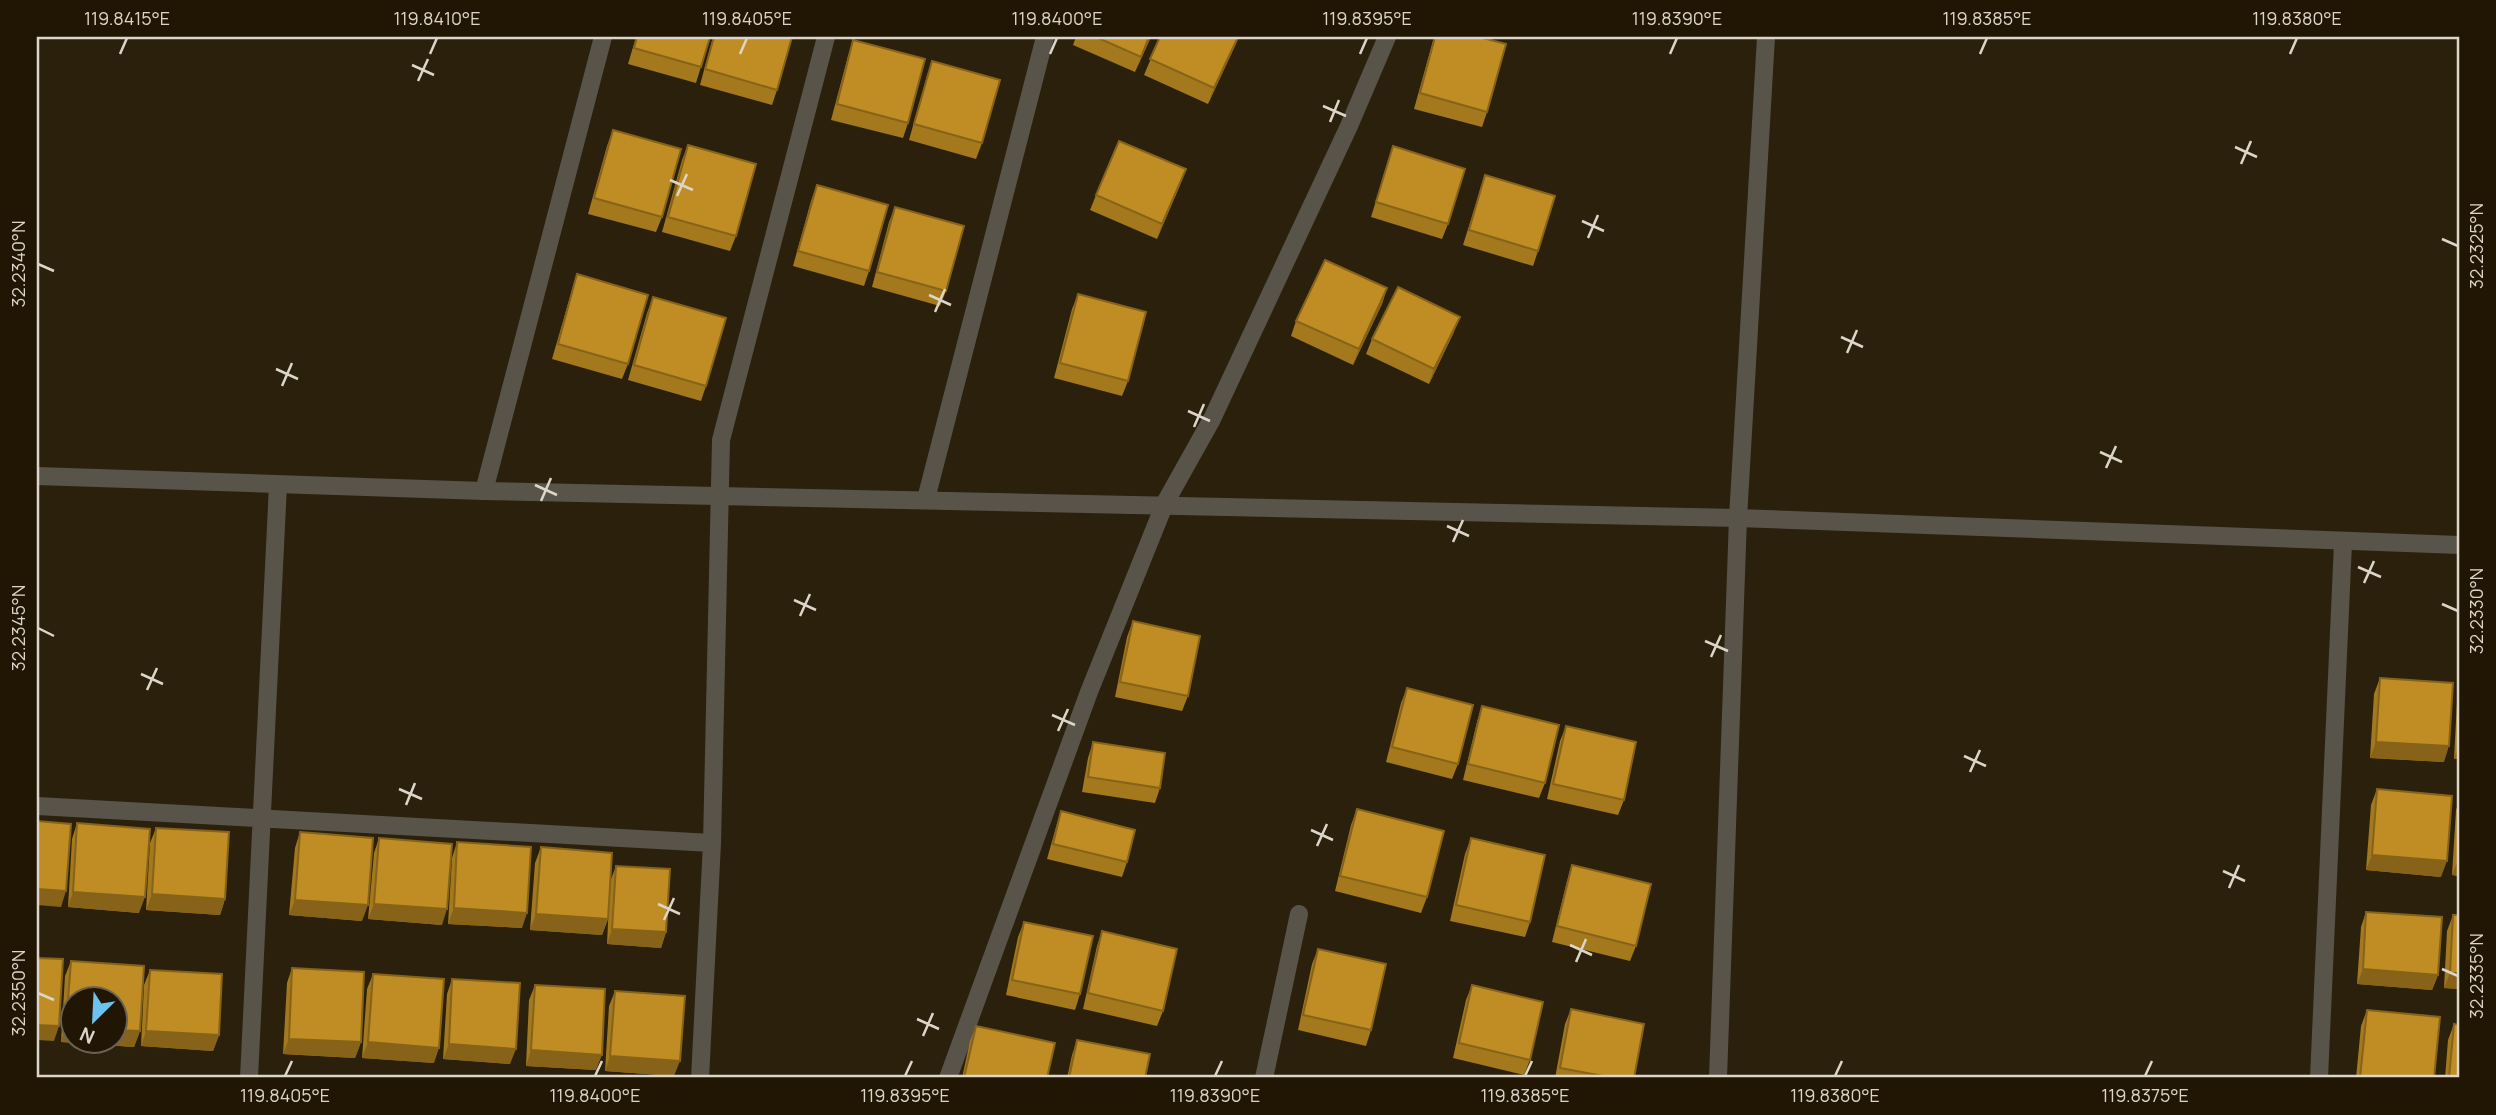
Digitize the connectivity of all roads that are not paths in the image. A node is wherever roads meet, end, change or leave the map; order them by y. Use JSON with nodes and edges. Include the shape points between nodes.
{"nodes":[{"id":1,"x":603,"y":37,"type":"edge"},
{"id":2,"x":826,"y":37,"type":"edge"},
{"id":3,"x":1045,"y":37,"type":"edge"},
{"id":4,"x":1387,"y":37,"type":"edge"},
{"id":5,"x":1766,"y":37,"type":"edge"},
{"id":6,"x":37,"y":476,"type":"edge"},
{"id":7,"x":278,"y":485,"type":"junction"},
{"id":8,"x":484,"y":491,"type":"junction"},
{"id":9,"x":718,"y":496,"type":"junction"},
{"id":10,"x":926,"y":499,"type":"junction"},
{"id":11,"x":1165,"y":503,"type":"junction"},
{"id":12,"x":1738,"y":518,"type":"junction"},
{"id":13,"x":2343,"y":543,"type":"junction"},
{"id":14,"x":2459,"y":545,"type":"edge"},
{"id":15,"x":37,"y":806,"type":"edge"},
{"id":16,"x":263,"y":818,"type":"junction"},
{"id":17,"x":712,"y":844,"type":"junction"},
{"id":18,"x":1300,"y":914,"type":"dead end"},
{"id":19,"x":249,"y":1078,"type":"edge"},
{"id":20,"x":700,"y":1078,"type":"edge"},
{"id":21,"x":948,"y":1078,"type":"edge"},
{"id":22,"x":1264,"y":1078,"type":"edge"},
{"id":23,"x":1718,"y":1078,"type":"edge"},
{"id":24,"x":2319,"y":1078,"type":"edge"}],
"edges":[{"from":1,"to":8,"type":"street"},
{"from":2,"to":9,"type":"street","via":[[721,440]]},
{"from":3,"to":10,"type":"street"},
{"from":4,"to":11,"type":"street","via":[[1212,419]]},
{"from":5,"to":12,"type":"street"},
{"from":6,"to":7,"type":"street"},
{"from":7,"to":8,"type":"street"},
{"from":7,"to":16,"type":"street"},
{"from":8,"to":9,"type":"street"},
{"from":9,"to":10,"type":"street"},
{"from":9,"to":17,"type":"street"},
{"from":10,"to":11,"type":"street"},
{"from":11,"to":12,"type":"street"},
{"from":11,"to":21,"type":"street"},
{"from":12,"to":13,"type":"street"},
{"from":12,"to":23,"type":"street"},
{"from":13,"to":14,"type":"street"},
{"from":13,"to":24,"type":"street"},
{"from":15,"to":16,"type":"street"},
{"from":16,"to":17,"type":"street"},
{"from":16,"to":19,"type":"street"},
{"from":17,"to":20,"type":"street"},
{"from":18,"to":22,"type":"street"}]}
